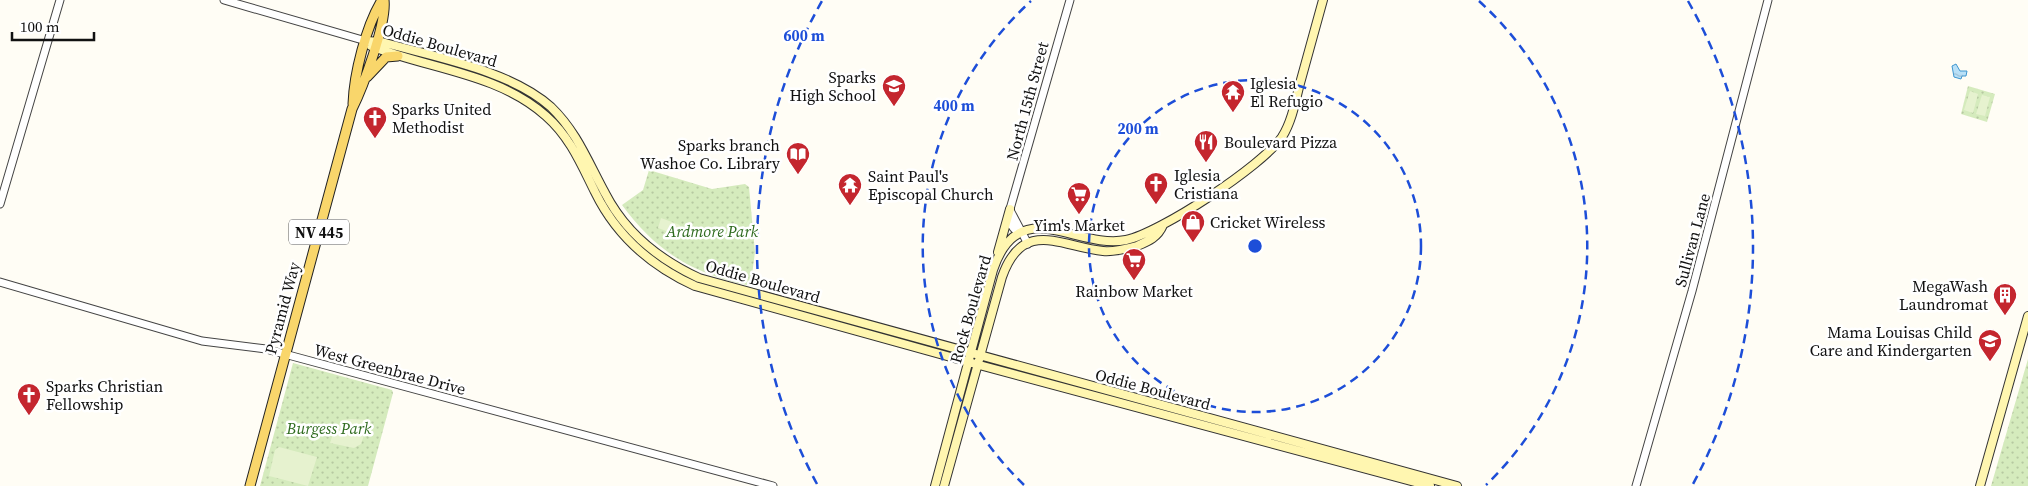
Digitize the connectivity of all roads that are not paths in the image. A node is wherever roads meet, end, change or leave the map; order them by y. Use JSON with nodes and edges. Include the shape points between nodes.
{"nodes":[{"id":1,"x":60,"y":0,"type":"edge"},
{"id":2,"x":224,"y":0,"type":"edge"},
{"id":3,"x":383,"y":0,"type":"edge"},
{"id":4,"x":1070,"y":0,"type":"edge"},
{"id":5,"x":1323,"y":0,"type":"edge"},
{"id":6,"x":1768,"y":0,"type":"edge"},
{"id":7,"x":366,"y":41,"type":"junction"},
{"id":8,"x":375,"y":44,"type":"junction"},
{"id":9,"x":398,"y":56,"type":"junction"},
{"id":10,"x":364,"y":81,"type":"junction"},
{"id":11,"x":352,"y":109,"type":"junction"},
{"id":12,"x":0,"y":204,"type":"edge"},
{"id":13,"x":1010,"y":209,"type":"junction"},
{"id":14,"x":1163,"y":225,"type":"junction"},
{"id":15,"x":1021,"y":233,"type":"junction"},
{"id":16,"x":1028,"y":244,"type":"junction"},
{"id":17,"x":995,"y":261,"type":"junction"},
{"id":18,"x":0,"y":282,"type":"edge"},
{"id":19,"x":2028,"y":316,"type":"edge"},
{"id":20,"x":971,"y":353,"type":"junction"},
{"id":21,"x":285,"y":354,"type":"junction"},
{"id":22,"x":980,"y":356,"type":"junction"},
{"id":23,"x":968,"y":362,"type":"junction"},
{"id":24,"x":978,"y":365,"type":"junction"},
{"id":25,"x":250,"y":486,"type":"edge"},
{"id":26,"x":773,"y":486,"type":"edge"},
{"id":27,"x":935,"y":486,"type":"edge"},
{"id":28,"x":944,"y":486,"type":"edge"},
{"id":29,"x":1430,"y":486,"type":"edge"},
{"id":30,"x":1457,"y":486,"type":"edge"},
{"id":31,"x":1636,"y":486,"type":"edge"},
{"id":32,"x":1980,"y":486,"type":"edge"}],
"edges":[{"from":1,"to":12,"type":"street"},
{"from":2,"to":7,"type":"street"},
{"from":3,"to":7,"type":"main road","name":"Pyramid Way","number":"NV 445","via":[[373,17]]},
{"from":3,"to":8,"type":"main road","name":"Pyramid Way","number":"NV 445"},
{"from":4,"to":13,"type":"street","name":"North 15th Street"},
{"from":5,"to":14,"type":"main road","via":[[1283,136],[1260,161]]},
{"from":6,"to":31,"type":"street","name":"Sullivan Lane","via":[[1697,273]]},
{"from":7,"to":8,"type":"main road","name":"Oddie Boulevard"},
{"from":7,"to":11,"type":"main road","name":"Pyramid Way","number":"NV 445","via":[[353,91]]},
{"from":8,"to":9,"type":"main road","name":"Oddie Boulevard"},
{"from":8,"to":10,"type":"main road","name":"Pyramid Way","number":"NV 445"},
{"from":8,"to":20,"type":"main road","name":"Oddie Boulevard","via":[[507,79],[544,101],[576,137],[622,220],[650,248],[686,272],[712,282]]},
{"from":9,"to":10,"type":"main road","via":[[383,59]]},
{"from":9,"to":23,"type":"main road","name":"Oddie Boulevard","via":[[502,87],[541,111],[571,145],[599,200],[623,234],[650,259],[682,280],[710,291]]},
{"from":10,"to":11,"type":"main road","name":"Pyramid Way","number":"NV 445"},
{"from":11,"to":21,"type":"main road","name":"Pyramid Way","number":"NV 445"},
{"from":13,"to":15,"type":"street"},
{"from":13,"to":17,"type":"main road"},
{"from":14,"to":15,"type":"main road","via":[[1130,239],[1115,241],[1100,241],[1051,228]]},
{"from":14,"to":16,"type":"main road","via":[[1160,233],[1151,240],[1122,250],[1096,250],[1056,240]]},
{"from":15,"to":16,"type":"street"},
{"from":15,"to":17,"type":"main road","name":"Rock Boulevard","via":[[1008,243]]},
{"from":16,"to":22,"type":"main road","name":"Rock Boulevard","via":[[1012,256],[1005,268]]},
{"from":17,"to":20,"type":"main road","name":"Rock Boulevard"},
{"from":18,"to":21,"type":"street","name":"West Greenbrae Drive","via":[[202,342],[253,346]]},
{"from":19,"to":32,"type":"main road"},
{"from":20,"to":22,"type":"main road","name":"Oddie Boulevard"},
{"from":20,"to":23,"type":"main road","name":"Rock Boulevard"},
{"from":21,"to":25,"type":"main road","name":"Pyramid Way","number":"NV 445"},
{"from":21,"to":26,"type":"street","name":"West Greenbrae Drive"},
{"from":22,"to":24,"type":"main road","name":"Rock Boulevard"},
{"from":22,"to":30,"type":"main road","name":"Oddie Boulevard"},
{"from":23,"to":24,"type":"main road","name":"Oddie Boulevard"},
{"from":23,"to":27,"type":"main road","name":"Rock Boulevard"},
{"from":24,"to":28,"type":"main road","name":"Rock Boulevard"},
{"from":24,"to":29,"type":"main road","name":"Oddie Boulevard"}]}
